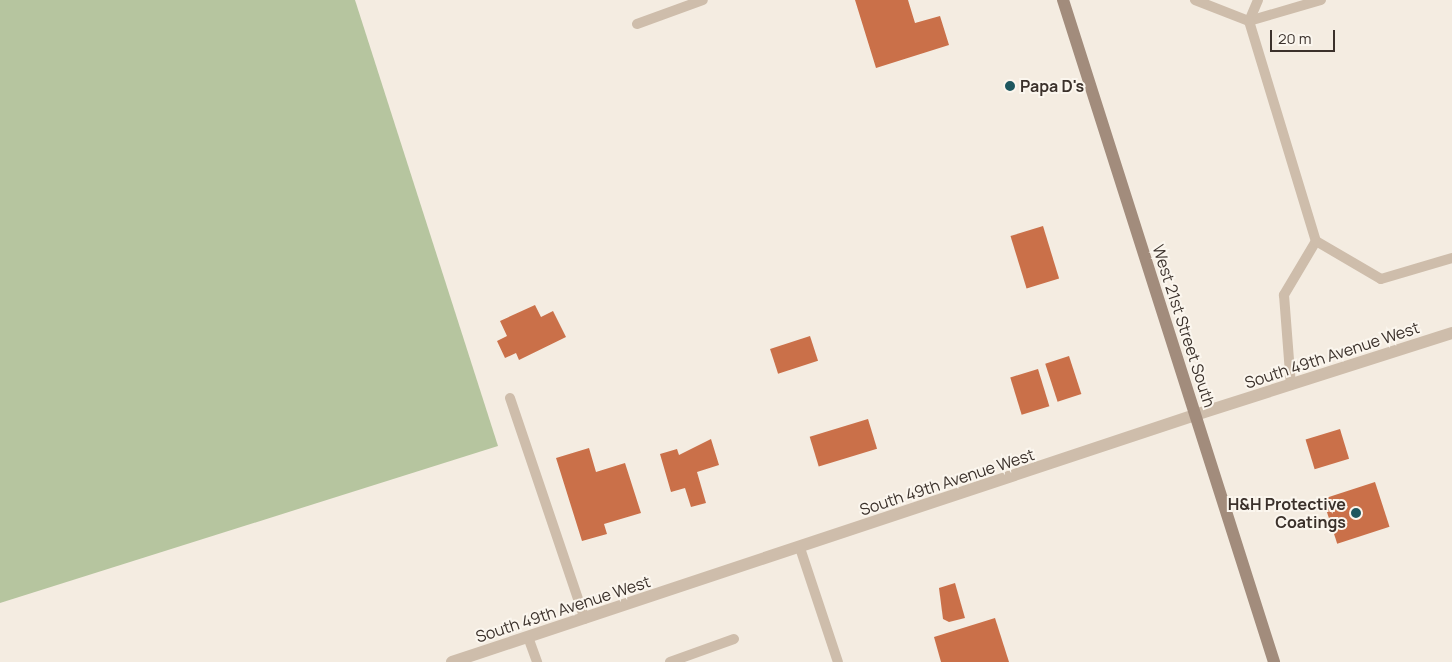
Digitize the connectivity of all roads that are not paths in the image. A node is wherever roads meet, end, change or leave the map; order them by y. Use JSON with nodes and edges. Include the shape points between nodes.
{"nodes":[{"id":1,"x":702,"y":0,"type":"edge"},
{"id":2,"x":1063,"y":0,"type":"edge"},
{"id":3,"x":1195,"y":0,"type":"edge"},
{"id":4,"x":1258,"y":0,"type":"edge"},
{"id":5,"x":1321,"y":0,"type":"edge"},
{"id":6,"x":1249,"y":21,"type":"junction"},
{"id":7,"x":638,"y":24,"type":"dead end"},
{"id":8,"x":1316,"y":240,"type":"junction"},
{"id":9,"x":1452,"y":258,"type":"edge"},
{"id":10,"x":1452,"y":333,"type":"edge"},
{"id":11,"x":1291,"y":385,"type":"junction"},
{"id":12,"x":510,"y":398,"type":"dead end"},
{"id":13,"x":1195,"y":416,"type":"junction"},
{"id":14,"x":800,"y":548,"type":"junction"},
{"id":15,"x":585,"y":619,"type":"junction"},
{"id":16,"x":528,"y":637,"type":"junction"},
{"id":17,"x":734,"y":639,"type":"dead end"},
{"id":18,"x":452,"y":662,"type":"edge"},
{"id":19,"x":537,"y":662,"type":"edge"},
{"id":20,"x":670,"y":662,"type":"edge"},
{"id":21,"x":838,"y":662,"type":"edge"},
{"id":22,"x":1274,"y":662,"type":"edge"}],
"edges":[{"from":1,"to":7,"type":"lane"},
{"from":2,"to":13,"type":"main road","name":"West 21st Street South"},
{"from":3,"to":6,"type":"lane"},
{"from":4,"to":6,"type":"lane"},
{"from":5,"to":6,"type":"lane"},
{"from":6,"to":8,"type":"lane"},
{"from":8,"to":9,"type":"lane","via":[[1381,279]]},
{"from":8,"to":11,"type":"lane","via":[[1284,295]]},
{"from":10,"to":11,"type":"street","name":"South 49th Avenue West"},
{"from":11,"to":13,"type":"street","name":"South 49th Avenue West"},
{"from":12,"to":15,"type":"lane"},
{"from":13,"to":14,"type":"street","name":"South 49th Avenue West"},
{"from":13,"to":22,"type":"main road","name":"West 21st Street South"},
{"from":14,"to":15,"type":"street","name":"South 49th Avenue West"},
{"from":14,"to":21,"type":"lane"},
{"from":15,"to":16,"type":"street","name":"South 49th Avenue West"},
{"from":16,"to":18,"type":"street","name":"South 49th Avenue West"},
{"from":16,"to":19,"type":"lane"},
{"from":17,"to":20,"type":"lane"}]}
